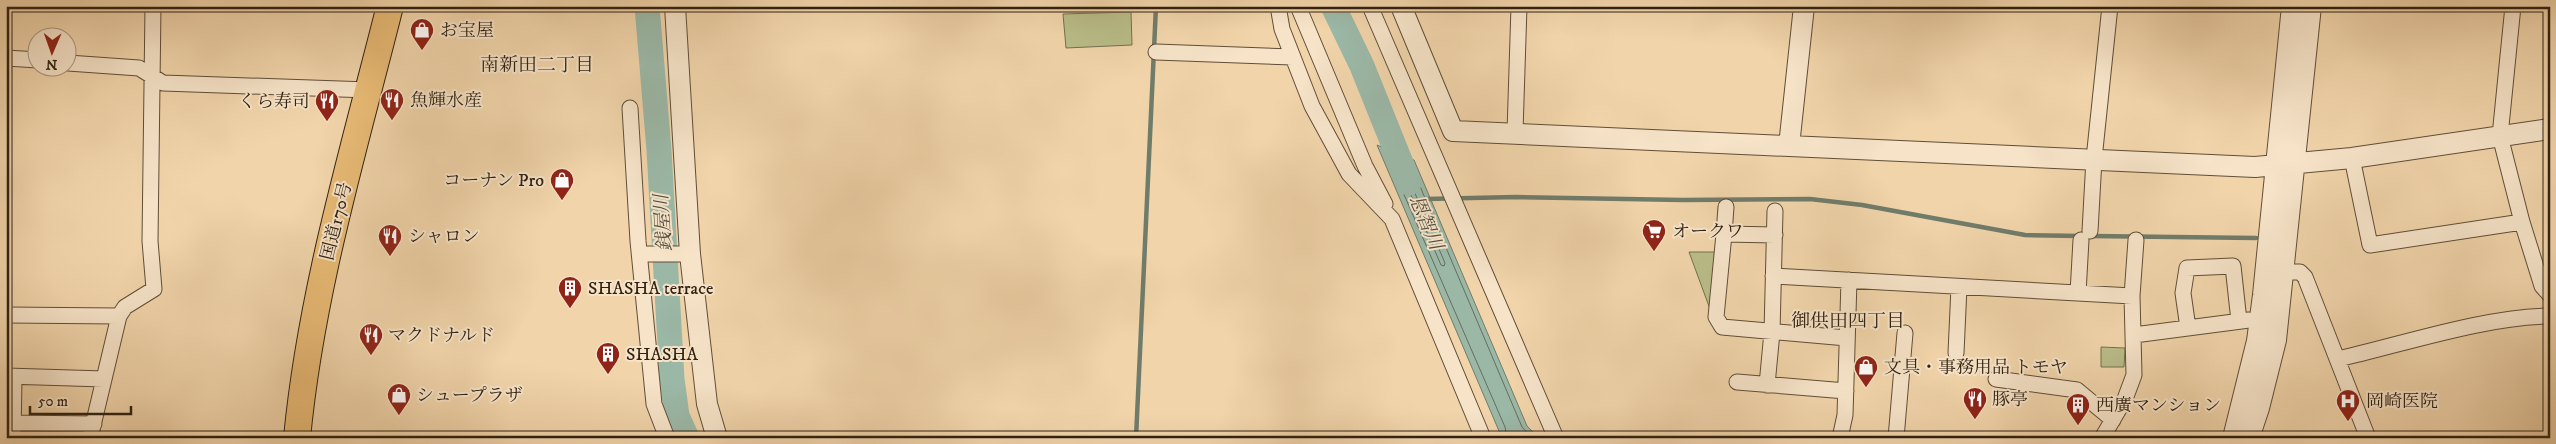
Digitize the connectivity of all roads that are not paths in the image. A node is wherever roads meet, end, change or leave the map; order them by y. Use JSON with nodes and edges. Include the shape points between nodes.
{"nodes":[{"id":1,"x":153,"y":6,"type":"edge"},
{"id":2,"x":390,"y":6,"type":"edge"},
{"id":3,"x":675,"y":6,"type":"edge"},
{"id":4,"x":1278,"y":6,"type":"edge"},
{"id":5,"x":1298,"y":6,"type":"edge"},
{"id":6,"x":1370,"y":6,"type":"edge"},
{"id":7,"x":1401,"y":6,"type":"edge"},
{"id":8,"x":1520,"y":6,"type":"edge"},
{"id":9,"x":1804,"y":6,"type":"edge"},
{"id":10,"x":2110,"y":6,"type":"edge"},
{"id":11,"x":2292,"y":6,"type":"edge"},
{"id":12,"x":2311,"y":6,"type":"edge"},
{"id":13,"x":2513,"y":6,"type":"edge"},
{"id":14,"x":1156,"y":52,"type":"dead end"},
{"id":15,"x":1293,"y":56,"type":"junction"},
{"id":16,"x":6,"y":58,"type":"edge"},
{"id":17,"x":28,"y":59,"type":"edge"},
{"id":18,"x":78,"y":64,"type":"edge"},
{"id":19,"x":152,"y":76,"type":"junction"},
{"id":20,"x":369,"y":90,"type":"junction"},
{"id":21,"x":630,"y":108,"type":"dead end"},
{"id":22,"x":2550,"y":129,"type":"edge"},
{"id":23,"x":1515,"y":132,"type":"junction"},
{"id":24,"x":2500,"y":136,"type":"junction"},
{"id":25,"x":1790,"y":146,"type":"junction"},
{"id":26,"x":2352,"y":158,"type":"junction"},
{"id":27,"x":2094,"y":159,"type":"junction"},
{"id":28,"x":2286,"y":165,"type":"junction"},
{"id":29,"x":1726,"y":207,"type":"dead end"},
{"id":30,"x":1775,"y":211,"type":"dead end"},
{"id":31,"x":1392,"y":220,"type":"junction"},
{"id":32,"x":2522,"y":222,"type":"junction"},
{"id":33,"x":1724,"y":234,"type":"junction"},
{"id":34,"x":1775,"y":235,"type":"junction"},
{"id":35,"x":2136,"y":240,"type":"dead end"},
{"id":36,"x":640,"y":254,"type":"junction"},
{"id":37,"x":690,"y":254,"type":"junction"},
{"id":38,"x":2284,"y":272,"type":"junction"},
{"id":39,"x":1773,"y":276,"type":"junction"},
{"id":40,"x":1849,"y":280,"type":"junction"},
{"id":41,"x":1959,"y":286,"type":"junction"},
{"id":42,"x":2078,"y":293,"type":"junction"},
{"id":43,"x":2132,"y":296,"type":"junction"},
{"id":44,"x":2550,"y":296,"type":"edge"},
{"id":45,"x":6,"y":315,"type":"edge"},
{"id":46,"x":119,"y":316,"type":"junction"},
{"id":47,"x":2550,"y":316,"type":"edge"},
{"id":48,"x":2260,"y":318,"type":"junction"},
{"id":49,"x":2239,"y":321,"type":"junction"},
{"id":50,"x":2188,"y":328,"type":"junction"},
{"id":51,"x":1772,"y":332,"type":"junction"},
{"id":52,"x":1905,"y":333,"type":"dead end"},
{"id":53,"x":2134,"y":335,"type":"junction"},
{"id":54,"x":1847,"y":338,"type":"junction"},
{"id":55,"x":1956,"y":353,"type":"dead end"},
{"id":56,"x":2338,"y":359,"type":"junction"},
{"id":57,"x":10,"y":376,"type":"edge"},
{"id":58,"x":104,"y":379,"type":"junction"},
{"id":59,"x":1996,"y":379,"type":"dead end"},
{"id":60,"x":1737,"y":382,"type":"dead end"},
{"id":61,"x":1767,"y":384,"type":"junction"},
{"id":62,"x":1846,"y":391,"type":"junction"},
{"id":63,"x":2113,"y":420,"type":"junction"},
{"id":64,"x":13,"y":430,"type":"edge"},
{"id":65,"x":92,"y":431,"type":"edge"},
{"id":66,"x":297,"y":438,"type":"edge"},
{"id":67,"x":667,"y":438,"type":"edge"},
{"id":68,"x":717,"y":438,"type":"edge"},
{"id":69,"x":1483,"y":438,"type":"edge"},
{"id":70,"x":1556,"y":438,"type":"edge"},
{"id":71,"x":1840,"y":438,"type":"edge"},
{"id":72,"x":1896,"y":438,"type":"edge"},
{"id":73,"x":2102,"y":438,"type":"edge"},
{"id":74,"x":2234,"y":438,"type":"edge"},
{"id":75,"x":2249,"y":438,"type":"edge"},
{"id":76,"x":2368,"y":438,"type":"edge"}],
"edges":[{"from":1,"to":19,"type":"street"},
{"from":2,"to":20,"type":"highway","name":"国道170号"},
{"from":3,"to":37,"type":"street"},
{"from":4,"to":15,"type":"street","via":[[1282,29]]},
{"from":5,"to":31,"type":"street","via":[[1365,166]]},
{"from":6,"to":70,"type":"street"},
{"from":7,"to":23,"type":"street","via":[[1453,131]]},
{"from":8,"to":23,"type":"street"},
{"from":9,"to":25,"type":"street"},
{"from":10,"to":27,"type":"street"},
{"from":11,"to":28,"type":"street"},
{"from":12,"to":28,"type":"street"},
{"from":13,"to":24,"type":"street"},
{"from":14,"to":15,"type":"street"},
{"from":15,"to":31,"type":"street","via":[[1312,106],[1349,174]]},
{"from":16,"to":17,"type":"street"},
{"from":18,"to":19,"type":"street","via":[[139,68]]},
{"from":19,"to":20,"type":"street","via":[[163,83]]},
{"from":19,"to":46,"type":"street","via":[[150,241],[154,289],[125,307]]},
{"from":20,"to":66,"type":"highway","name":"国道170号","via":[[328,250],[302,390]]},
{"from":21,"to":36,"type":"street"},
{"from":22,"to":24,"type":"street"},
{"from":23,"to":25,"type":"street"},
{"from":24,"to":26,"type":"street"},
{"from":24,"to":32,"type":"street"},
{"from":25,"to":27,"type":"street"},
{"from":26,"to":28,"type":"street"},
{"from":26,"to":32,"type":"street","via":[[2370,245]]},
{"from":27,"to":28,"type":"street"},
{"from":27,"to":42,"type":"street"},
{"from":28,"to":38,"type":"street"},
{"from":28,"to":48,"type":"street"},
{"from":29,"to":33,"type":"street"},
{"from":30,"to":34,"type":"street"},
{"from":31,"to":69,"type":"street"},
{"from":32,"to":44,"type":"street","via":[[2542,286]]},
{"from":33,"to":34,"type":"street"},
{"from":33,"to":51,"type":"street","via":[[1716,317],[1722,327]]},
{"from":34,"to":39,"type":"street"},
{"from":35,"to":43,"type":"street"},
{"from":36,"to":37,"type":"street"},
{"from":36,"to":67,"type":"street","via":[[654,404]]},
{"from":37,"to":68,"type":"street","via":[[707,404]]},
{"from":38,"to":56,"type":"street","via":[[2300,272],[2305,277]]},
{"from":38,"to":75,"type":"street","via":[[2276,340]]},
{"from":39,"to":40,"type":"street"},
{"from":39,"to":51,"type":"street"},
{"from":40,"to":41,"type":"street"},
{"from":40,"to":54,"type":"street"},
{"from":41,"to":42,"type":"street"},
{"from":41,"to":55,"type":"street"},
{"from":42,"to":43,"type":"street"},
{"from":43,"to":53,"type":"street"},
{"from":45,"to":46,"type":"street"},
{"from":46,"to":58,"type":"street"},
{"from":47,"to":56,"type":"street","via":[[2484,324]]},
{"from":48,"to":49,"type":"street"},
{"from":48,"to":74,"type":"street"},
{"from":49,"to":50,"type":"street"},
{"from":49,"to":50,"type":"street","via":[[2232,266],[2187,268],[2183,293]]},
{"from":50,"to":53,"type":"street"},
{"from":51,"to":54,"type":"street"},
{"from":51,"to":61,"type":"street"},
{"from":52,"to":72,"type":"street"},
{"from":53,"to":63,"type":"street","via":[[2134,375]]},
{"from":54,"to":62,"type":"street"},
{"from":56,"to":76,"type":"street"},
{"from":57,"to":58,"type":"street"},
{"from":57,"to":64,"type":"street"},
{"from":58,"to":65,"type":"street"},
{"from":59,"to":63,"type":"street","via":[[2077,390]]},
{"from":60,"to":61,"type":"street"},
{"from":61,"to":62,"type":"street"},
{"from":62,"to":71,"type":"street"},
{"from":63,"to":73,"type":"street"},
{"from":64,"to":65,"type":"street"}]}
